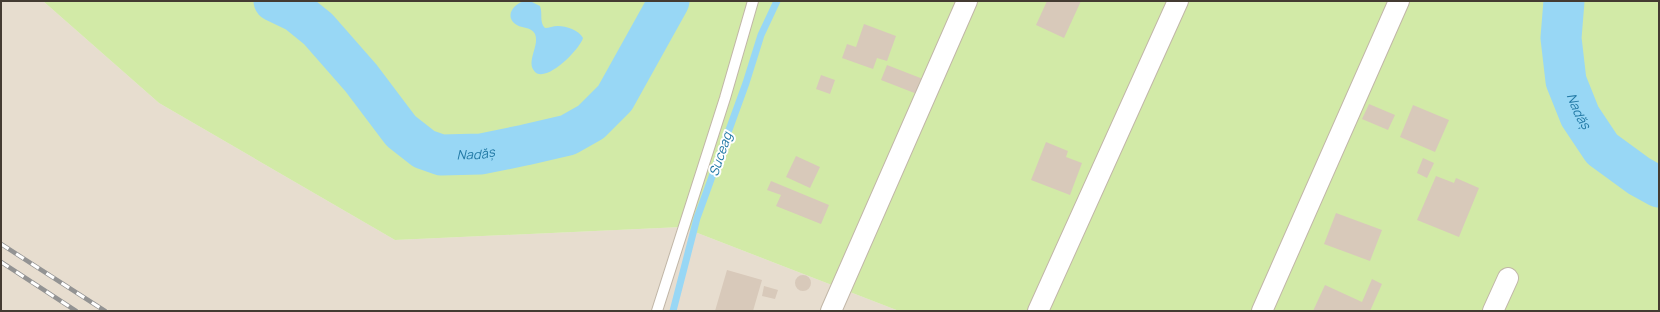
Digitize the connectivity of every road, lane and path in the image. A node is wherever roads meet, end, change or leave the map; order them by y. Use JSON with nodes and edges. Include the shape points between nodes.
{"nodes":[{"id":1,"x":753,"y":1,"type":"edge"},
{"id":2,"x":967,"y":1,"type":"edge"},
{"id":3,"x":1178,"y":1,"type":"edge"},
{"id":4,"x":1399,"y":1,"type":"edge"},
{"id":5,"x":1508,"y":278,"type":"dead end"},
{"id":6,"x":657,"y":311,"type":"edge"},
{"id":7,"x":831,"y":311,"type":"edge"},
{"id":8,"x":1038,"y":311,"type":"edge"},
{"id":9,"x":1262,"y":311,"type":"edge"},
{"id":10,"x":1493,"y":311,"type":"edge"}],
"edges":[{"from":1,"to":6,"type":"lane"},
{"from":2,"to":7,"type":"street"},
{"from":3,"to":8,"type":"street"},
{"from":4,"to":9,"type":"street"},
{"from":5,"to":10,"type":"street"}]}
